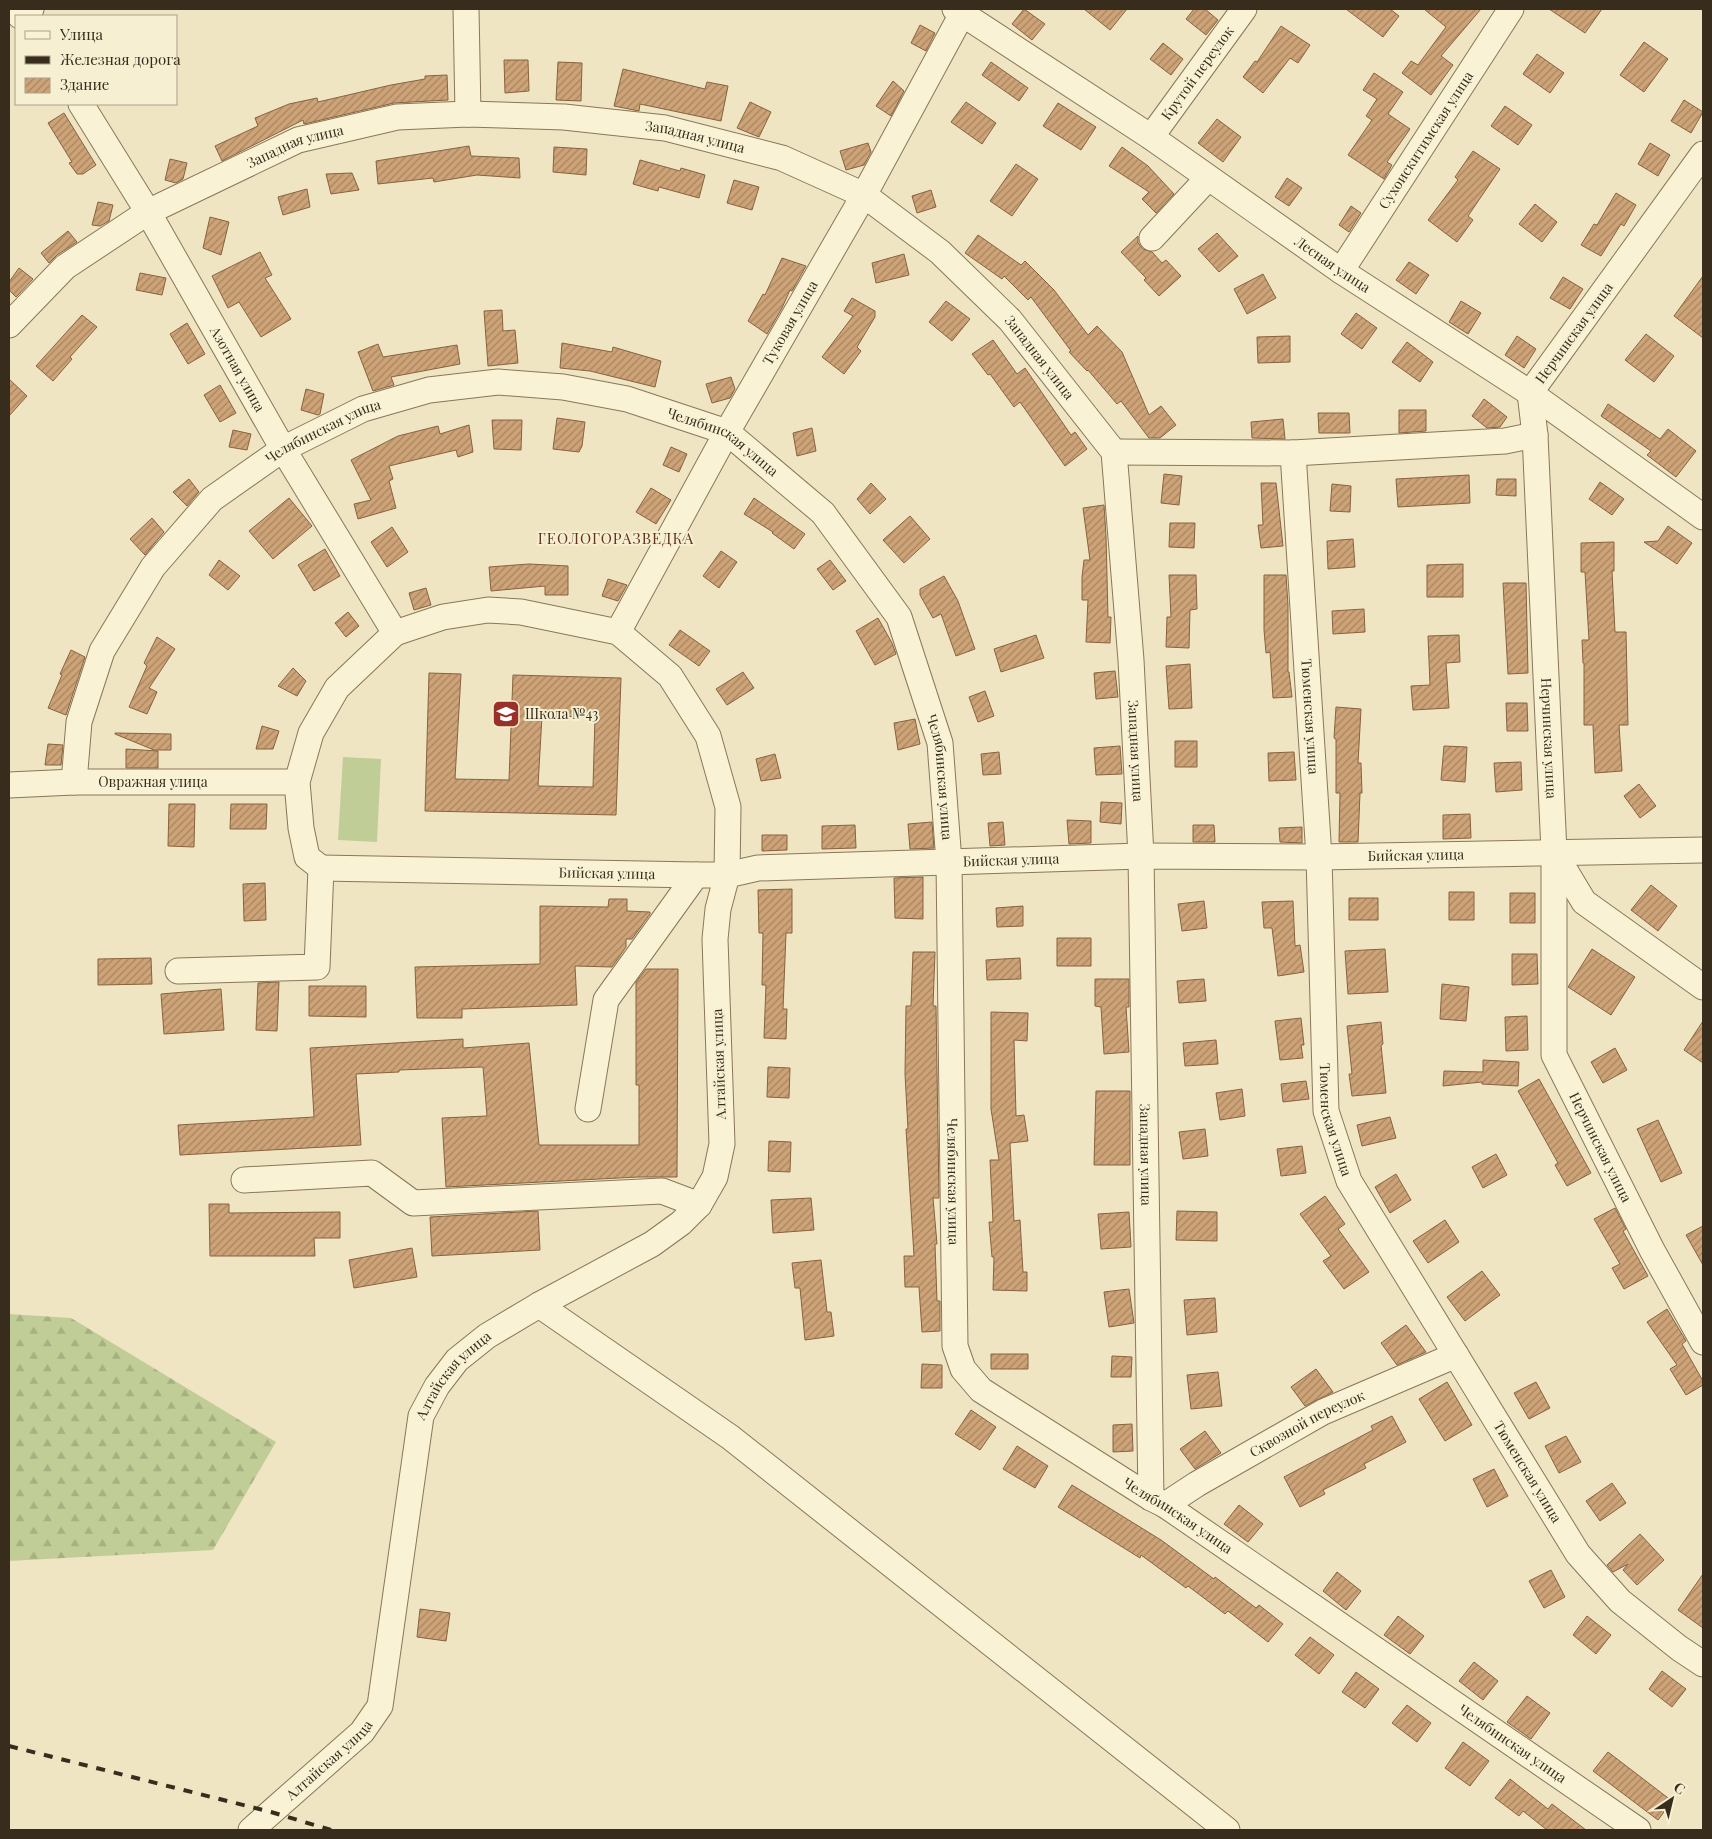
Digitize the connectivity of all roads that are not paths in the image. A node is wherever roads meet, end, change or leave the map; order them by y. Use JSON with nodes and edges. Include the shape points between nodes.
{"nodes":[{"id":1,"x":466,"y":9,"type":"edge"},
{"id":2,"x":1244,"y":9,"type":"edge"},
{"id":3,"x":1512,"y":9,"type":"edge"},
{"id":4,"x":958,"y":11,"type":"edge"},
{"id":5,"x":83,"y":105,"type":"edge"},
{"id":6,"x":468,"y":114,"type":"junction"},
{"id":7,"x":1151,"y":137,"type":"junction"},
{"id":8,"x":1703,"y":154,"type":"edge"},
{"id":9,"x":1208,"y":178,"type":"junction"},
{"id":10,"x":864,"y":195,"type":"junction"},
{"id":11,"x":148,"y":212,"type":"junction"},
{"id":12,"x":1152,"y":238,"type":"dead end"},
{"id":13,"x":1341,"y":271,"type":"junction"},
{"id":14,"x":9,"y":325,"type":"edge"},
{"id":15,"x":1530,"y":393,"type":"junction"},
{"id":16,"x":727,"y":432,"type":"junction"},
{"id":17,"x":1535,"y":435,"type":"junction"},
{"id":18,"x":283,"y":448,"type":"junction"},
{"id":19,"x":1114,"y":452,"type":"junction"},
{"id":20,"x":1293,"y":453,"type":"junction"},
{"id":21,"x":1703,"y":517,"type":"edge"},
{"id":22,"x":618,"y":632,"type":"junction"},
{"id":23,"x":395,"y":634,"type":"junction"},
{"id":24,"x":74,"y":782,"type":"junction"},
{"id":25,"x":297,"y":782,"type":"junction"},
{"id":26,"x":9,"y":785,"type":"edge"},
{"id":27,"x":1703,"y":850,"type":"edge"},
{"id":28,"x":1554,"y":852,"type":"junction"},
{"id":29,"x":1141,"y":856,"type":"junction"},
{"id":30,"x":1319,"y":857,"type":"junction"},
{"id":31,"x":949,"y":862,"type":"junction"},
{"id":32,"x":321,"y":868,"type":"junction"},
{"id":33,"x":696,"y":875,"type":"junction"},
{"id":34,"x":726,"y":875,"type":"junction"},
{"id":35,"x":178,"y":971,"type":"dead end"},
{"id":36,"x":1703,"y":987,"type":"edge"},
{"id":37,"x":588,"y":1109,"type":"dead end"},
{"id":38,"x":244,"y":1180,"type":"dead end"},
{"id":39,"x":699,"y":1205,"type":"junction"},
{"id":40,"x":539,"y":1305,"type":"junction"},
{"id":41,"x":1703,"y":1342,"type":"edge"},
{"id":42,"x":1456,"y":1355,"type":"junction"},
{"id":43,"x":1158,"y":1502,"type":"junction"},
{"id":44,"x":1703,"y":1664,"type":"edge"},
{"id":45,"x":251,"y":1830,"type":"edge"},
{"id":46,"x":1227,"y":1830,"type":"edge"},
{"id":47,"x":1638,"y":1830,"type":"edge"}],
"edges":[{"from":1,"to":6,"type":"street"},
{"from":2,"to":7,"type":"street","name":"Крутой переулок"},
{"from":3,"to":13,"type":"street","name":"Сухоискитимская улица"},
{"from":4,"to":7,"type":"street","name":"Лесная улица"},
{"from":4,"to":10,"type":"street","name":"Туковая улица"},
{"from":5,"to":11,"type":"street","name":"Азотная улица"},
{"from":6,"to":10,"type":"street","name":"Западная улица","via":[[564,118],[664,128],[782,158]]},
{"from":6,"to":11,"type":"street","name":"Западная улица","via":[[397,116],[298,140]]},
{"from":7,"to":9,"type":"street","name":"Лесная улица"},
{"from":8,"to":15,"type":"street","name":"Нерчинская улица"},
{"from":9,"to":12,"type":"street"},
{"from":9,"to":13,"type":"street","name":"Лесная улица"},
{"from":10,"to":16,"type":"street","name":"Туковая улица"},
{"from":10,"to":19,"type":"street","name":"Западная улица","via":[[940,252],[1010,320]]},
{"from":11,"to":14,"type":"street","name":"Западная улица","via":[[65,268]]},
{"from":11,"to":18,"type":"street","name":"Азотная улица"},
{"from":13,"to":15,"type":"street","name":"Лесная улица"},
{"from":15,"to":17,"type":"street","name":"Нерчинская улица"},
{"from":15,"to":21,"type":"street","name":"Лесная улица"},
{"from":16,"to":18,"type":"street","name":"Челябинская улица","via":[[627,400],[562,387],[498,382],[429,390],[363,409]]},
{"from":16,"to":22,"type":"street","name":"Туковая улица"},
{"from":16,"to":31,"type":"street","name":"Челябинская улица","via":[[823,513],[899,617],[940,743]]},
{"from":17,"to":20,"type":"street","via":[[1505,441]]},
{"from":17,"to":28,"type":"street","name":"Нерчинская улица"},
{"from":18,"to":23,"type":"street","name":"Азотная улица"},
{"from":18,"to":24,"type":"street","name":"Челябинская улица","via":[[212,499],[153,567],[102,651],[79,722]]},
{"from":19,"to":20,"type":"street"},
{"from":19,"to":29,"type":"street","name":"Западная улица","via":[[1131,660]]},
{"from":20,"to":30,"type":"street","name":"Тюменская улица"},
{"from":22,"to":23,"type":"street","name":"Алтайская улица","via":[[521,612],[488,610],[443,617]]},
{"from":22,"to":34,"type":"street","name":"Алтайская улица","via":[[670,676],[708,736],[728,807]]},
{"from":23,"to":25,"type":"street","name":"Алтайская улица","via":[[337,688],[311,733]]},
{"from":24,"to":25,"type":"street","name":"Овражная улица"},
{"from":24,"to":26,"type":"street","name":"Овражная улица"},
{"from":25,"to":32,"type":"street","name":"Алтайская улица","via":[[300,828],[307,857]]},
{"from":27,"to":28,"type":"street","name":"Бийская улица"},
{"from":28,"to":30,"type":"street","name":"Бийская улица"},
{"from":28,"to":36,"type":"street","via":[[1584,902]]},
{"from":28,"to":41,"type":"street","name":"Нерчинская улица","via":[[1554,1055],[1652,1250]]},
{"from":29,"to":30,"type":"street","name":"Бийская улица"},
{"from":29,"to":31,"type":"street","name":"Бийская улица"},
{"from":29,"to":43,"type":"street","name":"Западная улица"},
{"from":30,"to":42,"type":"street","name":"Тюменская улица","via":[[1326,1111],[1350,1181]]},
{"from":31,"to":34,"type":"street","name":"Бийская улица","via":[[758,868]]},
{"from":31,"to":43,"type":"street","name":"Челябинская улица","via":[[956,1346],[963,1369],[981,1390]]},
{"from":32,"to":33,"type":"street","name":"Бийская улица"},
{"from":32,"to":35,"type":"street","via":[[317,967]]},
{"from":33,"to":34,"type":"street","name":"Бийская улица"},
{"from":33,"to":37,"type":"street","via":[[606,1000]]},
{"from":34,"to":39,"type":"street","name":"Алтайская улица","via":[[715,939],[722,1144],[715,1177]]},
{"from":38,"to":39,"type":"street","via":[[372,1173],[413,1203],[662,1191]]},
{"from":39,"to":40,"type":"street","name":"Алтайская улица","via":[[682,1223],[652,1244]]},
{"from":40,"to":45,"type":"street","name":"Алтайская улица","via":[[487,1336],[457,1360],[437,1386],[421,1416],[380,1706],[362,1732]]},
{"from":40,"to":46,"type":"street","via":[[730,1437]]},
{"from":42,"to":43,"type":"street","name":"Сквозной переулок","via":[[1322,1412],[1197,1484]]},
{"from":42,"to":44,"type":"street","name":"Тюменская улица","via":[[1578,1554],[1620,1601]]},
{"from":43,"to":47,"type":"street","name":"Челябинская улица"}]}
